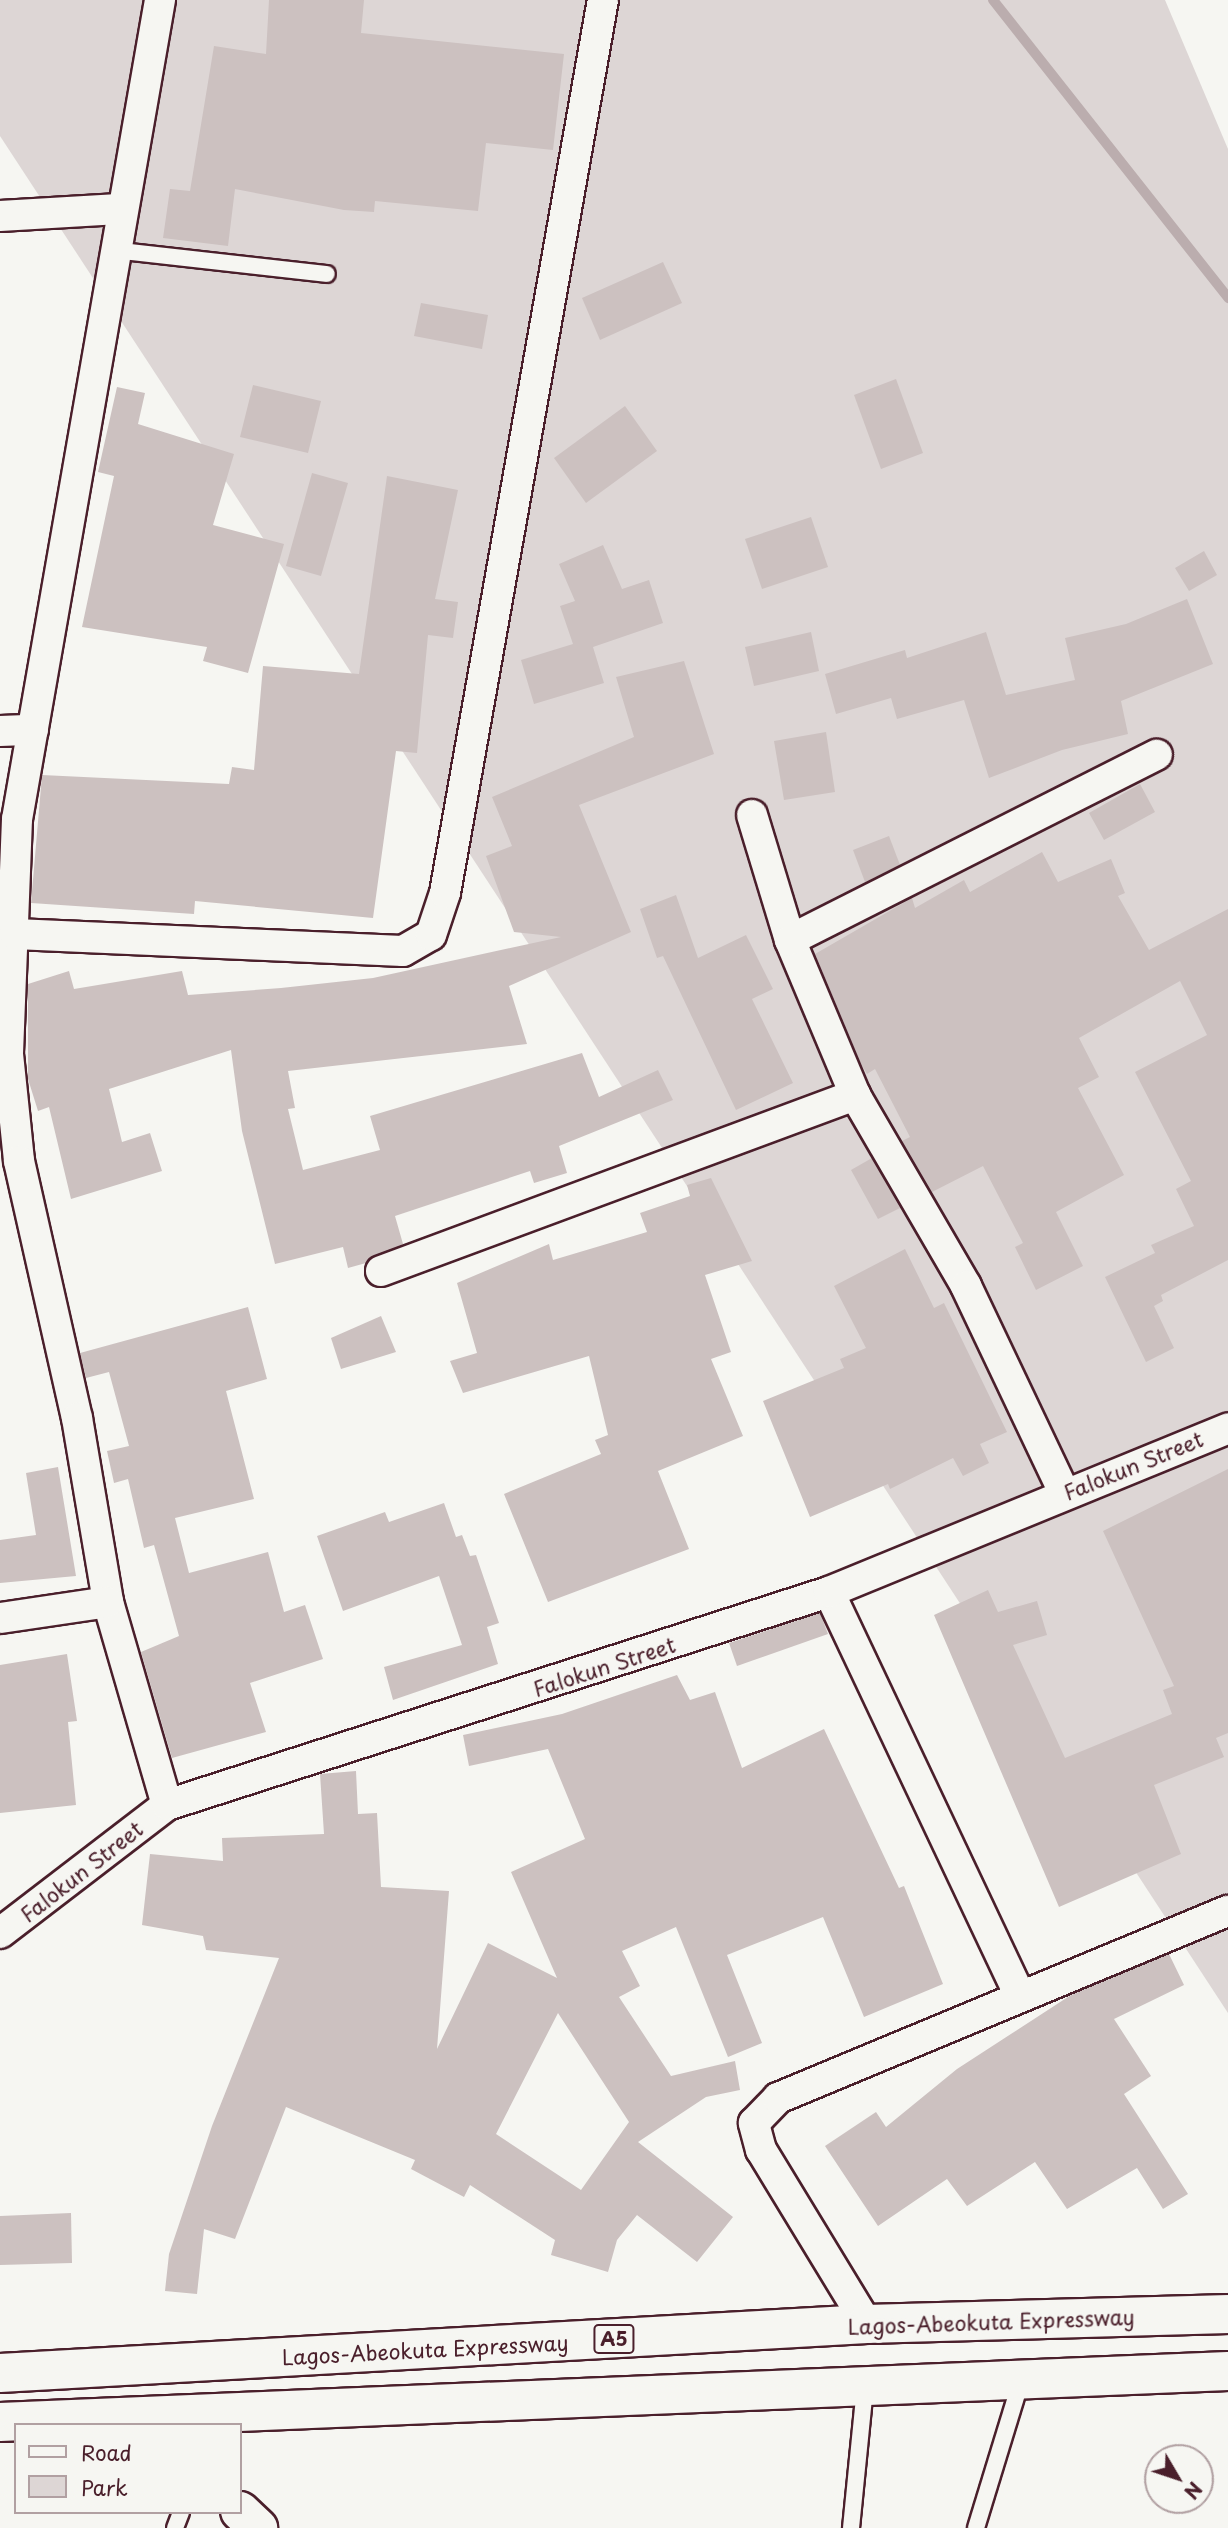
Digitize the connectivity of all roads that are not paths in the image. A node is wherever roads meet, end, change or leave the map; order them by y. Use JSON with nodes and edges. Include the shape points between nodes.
{"nodes":[{"id":1,"x":160,"y":0,"type":"edge"},
{"id":2,"x":603,"y":0,"type":"edge"},
{"id":3,"x":119,"y":209,"type":"junction"},
{"id":4,"x":0,"y":216,"type":"edge"},
{"id":5,"x":113,"y":250,"type":"junction"},
{"id":6,"x":327,"y":274,"type":"dead end"},
{"id":7,"x":33,"y":730,"type":"junction"},
{"id":8,"x":0,"y":732,"type":"edge"},
{"id":9,"x":1157,"y":755,"type":"dead end"},
{"id":10,"x":751,"y":815,"type":"dead end"},
{"id":11,"x":15,"y":934,"type":"junction"},
{"id":12,"x":790,"y":940,"type":"junction"},
{"id":13,"x":855,"y":1095,"type":"junction"},
{"id":14,"x":10,"y":1161,"type":"edge"},
{"id":15,"x":381,"y":1270,"type":"dead end"},
{"id":16,"x":1228,"y":1428,"type":"edge"},
{"id":17,"x":1064,"y":1492,"type":"junction"},
{"id":18,"x":829,"y":1592,"type":"junction"},
{"id":19,"x":108,"y":1601,"type":"junction"},
{"id":20,"x":0,"y":1618,"type":"edge"},
{"id":21,"x":167,"y":1805,"type":"junction"},
{"id":22,"x":1228,"y":1911,"type":"edge"},
{"id":23,"x":0,"y":1933,"type":"edge"},
{"id":24,"x":1020,"y":1997,"type":"junction"},
{"id":25,"x":1228,"y":2314,"type":"edge"},
{"id":26,"x":867,"y":2324,"type":"junction"},
{"id":27,"x":1228,"y":2371,"type":"edge"},
{"id":28,"x":0,"y":2373,"type":"edge"},
{"id":29,"x":1021,"y":2381,"type":"junction"},
{"id":30,"x":865,"y":2388,"type":"junction"},
{"id":31,"x":145,"y":2419,"type":"edge"},
{"id":32,"x":0,"y":2423,"type":"edge"},
{"id":33,"x":242,"y":2513,"type":"edge"},
{"id":34,"x":258,"y":2528,"type":"edge"},
{"id":35,"x":851,"y":2528,"type":"edge"},
{"id":36,"x":976,"y":2528,"type":"edge"}],
"edges":[{"from":1,"to":3,"type":"street"},
{"from":2,"to":11,"type":"street","via":[[445,893],[432,936],[403,951]]},
{"from":3,"to":4,"type":"street"},
{"from":3,"to":5,"type":"street"},
{"from":5,"to":6,"type":"lane"},
{"from":5,"to":7,"type":"street"},
{"from":7,"to":8,"type":"street"},
{"from":7,"to":11,"type":"street","via":[[17,819]]},
{"from":9,"to":12,"type":"street"},
{"from":10,"to":12,"type":"street"},
{"from":11,"to":14,"type":"street","via":[[8,1054]]},
{"from":12,"to":13,"type":"street"},
{"from":13,"to":15,"type":"street"},
{"from":13,"to":17,"type":"street","via":[[966,1286]]},
{"from":14,"to":19,"type":"street","via":[[77,1418]]},
{"from":16,"to":17,"type":"street","name":"Falokun Street"},
{"from":17,"to":18,"type":"street","name":"Falokun Street"},
{"from":18,"to":21,"type":"street","name":"Falokun Street"},
{"from":18,"to":24,"type":"street"},
{"from":19,"to":20,"type":"street"},
{"from":19,"to":21,"type":"street"},
{"from":21,"to":23,"type":"street","name":"Falokun Street"},
{"from":22,"to":24,"type":"street"},
{"from":24,"to":26,"type":"street","via":[[778,2098],[754,2123],[761,2150]]},
{"from":25,"to":26,"type":"main road","name":"Lagos-Abeokuta Expressway","number":"A5"},
{"from":26,"to":28,"type":"main road","name":"Lagos-Abeokuta Expressway","number":"A5"},
{"from":27,"to":29,"type":"main road"},
{"from":29,"to":30,"type":"main road"},
{"from":29,"to":36,"type":"lane"},
{"from":30,"to":31,"type":"main road"},
{"from":30,"to":35,"type":"lane"},
{"from":31,"to":32,"type":"main road"},
{"from":33,"to":34,"type":"main road"}]}
